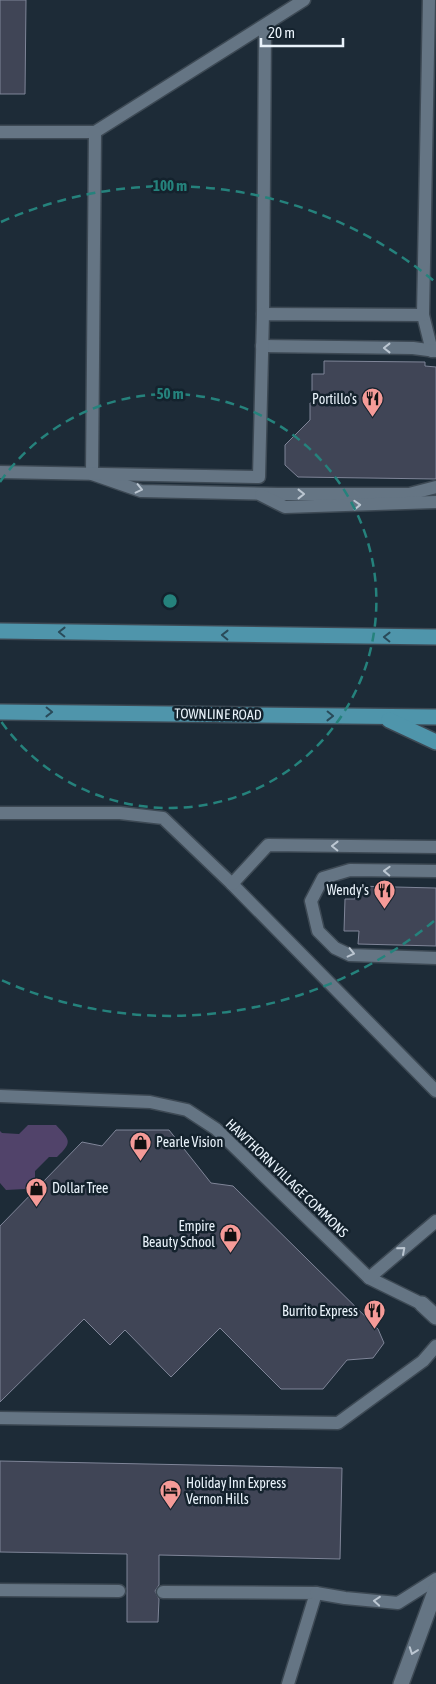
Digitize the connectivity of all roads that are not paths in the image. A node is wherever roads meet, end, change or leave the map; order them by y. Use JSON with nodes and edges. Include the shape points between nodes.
{"nodes":[{"id":1,"x":304,"y":0,"type":"edge"},
{"id":2,"x":429,"y":0,"type":"edge"},
{"id":3,"x":265,"y":26,"type":"junction"},
{"id":4,"x":0,"y":132,"type":"edge"},
{"id":5,"x":96,"y":132,"type":"junction"},
{"id":6,"x":263,"y":314,"type":"junction"},
{"id":7,"x":423,"y":315,"type":"junction"},
{"id":8,"x":262,"y":346,"type":"junction"},
{"id":9,"x":434,"y":351,"type":"edge"},
{"id":10,"x":0,"y":472,"type":"edge"},
{"id":11,"x":92,"y":474,"type":"junction"},
{"id":12,"x":436,"y":487,"type":"edge"},
{"id":13,"x":259,"y":494,"type":"junction"},
{"id":14,"x":436,"y":502,"type":"edge"},
{"id":15,"x":0,"y":632,"type":"edge"},
{"id":16,"x":436,"y":638,"type":"edge"},
{"id":17,"x":0,"y":712,"type":"edge"},
{"id":18,"x":383,"y":717,"type":"junction"},
{"id":19,"x":436,"y":717,"type":"edge"},
{"id":20,"x":436,"y":742,"type":"edge"},
{"id":21,"x":0,"y":813,"type":"edge"},
{"id":22,"x":436,"y":847,"type":"edge"},
{"id":23,"x":436,"y":871,"type":"edge"},
{"id":24,"x":232,"y":884,"type":"junction"},
{"id":25,"x":436,"y":958,"type":"edge"},
{"id":26,"x":436,"y":1090,"type":"edge"},
{"id":27,"x":0,"y":1096,"type":"edge"},
{"id":28,"x":436,"y":1221,"type":"edge"},
{"id":29,"x":369,"y":1278,"type":"junction"},
{"id":30,"x":429,"y":1303,"type":"edge"},
{"id":31,"x":436,"y":1317,"type":"edge"},
{"id":32,"x":436,"y":1346,"type":"edge"},
{"id":33,"x":0,"y":1418,"type":"edge"},
{"id":34,"x":436,"y":1579,"type":"edge"},
{"id":35,"x":436,"y":1589,"type":"edge"},
{"id":36,"x":0,"y":1590,"type":"edge"},
{"id":37,"x":119,"y":1591,"type":"dead end"},
{"id":38,"x":163,"y":1592,"type":"dead end"},
{"id":39,"x":316,"y":1593,"type":"junction"},
{"id":40,"x":288,"y":1684,"type":"edge"},
{"id":41,"x":401,"y":1684,"type":"edge"}],
"edges":[{"from":1,"to":3,"type":"lane"},
{"from":2,"to":7,"type":"lane"},
{"from":3,"to":5,"type":"lane"},
{"from":3,"to":6,"type":"lane"},
{"from":4,"to":5,"type":"lane"},
{"from":5,"to":11,"type":"lane"},
{"from":6,"to":7,"type":"lane"},
{"from":6,"to":8,"type":"lane"},
{"from":7,"to":9,"type":"lane"},
{"from":9,"to":8,"type":"lane","one_way":true},
{"from":8,"to":11,"type":"lane","via":[[259,476]]},
{"from":10,"to":11,"type":"lane"},
{"from":11,"to":13,"type":"lane","one_way":true,"via":[[141,491]]},
{"from":13,"to":12,"type":"lane","one_way":true,"via":[[409,494]]},
{"from":13,"to":14,"type":"lane","one_way":true,"via":[[285,507]]},
{"from":16,"to":15,"type":"main road","one_way":true},
{"from":17,"to":18,"type":"main road","name":"TOWNLINE ROAD","one_way":true},
{"from":18,"to":19,"type":"main road","name":"TOWNLINE ROAD"},
{"from":18,"to":20,"type":"main road"},
{"from":21,"to":24,"type":"lane","via":[[120,813],[163,818]]},
{"from":22,"to":24,"type":"lane","one_way":true,"via":[[268,846]]},
{"from":23,"to":25,"type":"lane","one_way":true,"via":[[350,870],[323,878],[311,901],[318,931],[335,948],[350,955]]},
{"from":24,"to":26,"type":"lane"},
{"from":27,"to":29,"type":"lane","name":"HAWTHORN VILLAGE COMMONS","via":[[150,1102],[186,1110],[216,1129]]},
{"from":29,"to":28,"type":"lane","one_way":true},
{"from":29,"to":30,"type":"lane","name":"HAWTHORN VILLAGE COMMONS"},
{"from":30,"to":31,"type":"street"},
{"from":32,"to":33,"type":"lane","via":[[423,1361],[338,1423]]},
{"from":34,"to":39,"type":"lane","one_way":true,"via":[[398,1603]]},
{"from":35,"to":41,"type":"street","one_way":true},
{"from":36,"to":37,"type":"lane"},
{"from":38,"to":39,"type":"lane"},
{"from":39,"to":40,"type":"lane"}]}
